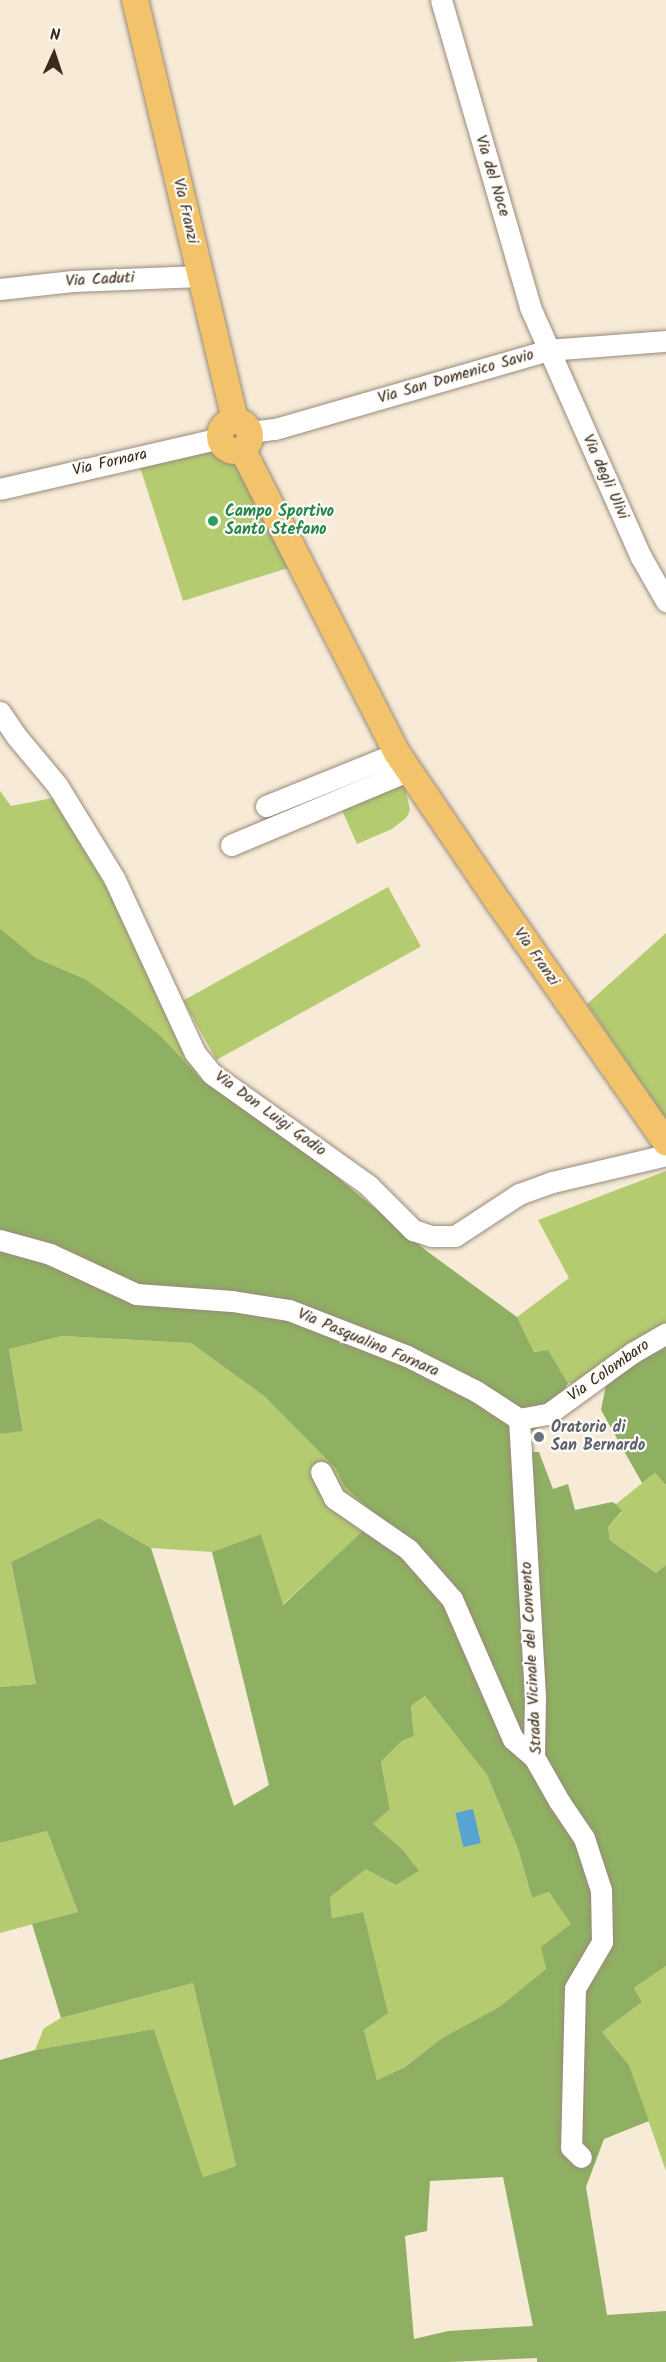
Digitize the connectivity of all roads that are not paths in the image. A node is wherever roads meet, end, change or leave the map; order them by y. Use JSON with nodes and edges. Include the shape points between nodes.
{"nodes":[{"id":1,"x":135,"y":0,"type":"edge"},
{"id":2,"x":441,"y":0,"type":"edge"},
{"id":3,"x":201,"y":276,"type":"junction"},
{"id":4,"x":0,"y":289,"type":"edge"},
{"id":5,"x":666,"y":341,"type":"edge"},
{"id":6,"x":548,"y":350,"type":"junction"},
{"id":7,"x":237,"y":435,"type":"junction"},
{"id":8,"x":0,"y":489,"type":"edge"},
{"id":9,"x":666,"y":601,"type":"edge"},
{"id":10,"x":0,"y":712,"type":"edge"},
{"id":11,"x":403,"y":762,"type":"junction"},
{"id":12,"x":266,"y":806,"type":"dead end"},
{"id":13,"x":231,"y":845,"type":"dead end"},
{"id":14,"x":666,"y":1142,"type":"edge"},
{"id":15,"x":666,"y":1155,"type":"edge"},
{"id":16,"x":0,"y":1240,"type":"edge"},
{"id":17,"x":666,"y":1333,"type":"edge"},
{"id":18,"x":519,"y":1419,"type":"junction"},
{"id":19,"x":321,"y":1472,"type":"dead end"},
{"id":20,"x":534,"y":1757,"type":"junction"},
{"id":21,"x":581,"y":2157,"type":"dead end"}],
"edges":[{"from":1,"to":3,"type":"main road","name":"Via Franzi"},
{"from":2,"to":6,"type":"street","name":"Via del Noce","via":[[530,307]]},
{"from":3,"to":4,"type":"street","name":"Via Caduti","via":[[73,281]]},
{"from":3,"to":7,"type":"main road","name":"Via Franzi"},
{"from":5,"to":6,"type":"street","name":"Via San Domenico Savio"},
{"from":6,"to":7,"type":"street","name":"Via San Domenico Savio","via":[[275,429]]},
{"from":6,"to":9,"type":"street","name":"Via degli Ulivi","via":[[641,557]]},
{"from":7,"to":8,"type":"street","name":"Via Fornara"},
{"from":7,"to":11,"type":"main road","name":"Via Franzi"},
{"from":10,"to":15,"type":"street","name":"Via Don Luigi Godio","via":[[57,785],[114,878],[195,1053],[212,1074],[368,1185],[413,1230],[431,1236],[455,1236],[519,1194],[552,1182]]},
{"from":11,"to":12,"type":"street"},
{"from":11,"to":13,"type":"street"},
{"from":11,"to":14,"type":"main road","name":"Via Franzi"},
{"from":16,"to":18,"type":"street","name":"Via Pasqualino Fornara","via":[[50,1254],[136,1294],[232,1301],[289,1310],[407,1356],[476,1391]]},
{"from":17,"to":18,"type":"street","name":"Via Colombaro","via":[[549,1414]]},
{"from":18,"to":20,"type":"street","name":"Strada Vicinale del Convento","via":[[535,1697]]},
{"from":19,"to":20,"type":"street","via":[[334,1498],[408,1549],[452,1599],[513,1739]]},
{"from":20,"to":21,"type":"street","name":"Strada Vicinale del Convento","via":[[584,1838],[601,1890],[602,1942],[574,1988],[571,2147]]}]}
